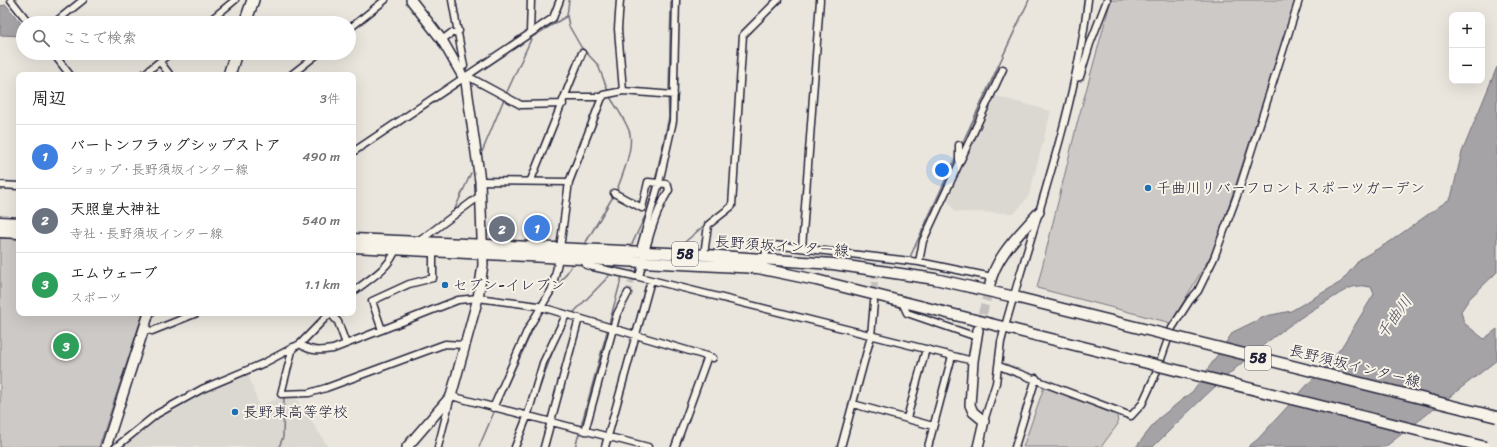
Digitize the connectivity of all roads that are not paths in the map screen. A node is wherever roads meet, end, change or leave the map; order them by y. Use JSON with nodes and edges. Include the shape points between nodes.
{"nodes":[{"id":1,"x":12,"y":0,"type":"edge"},
{"id":2,"x":83,"y":0,"type":"edge"},
{"id":3,"x":235,"y":0,"type":"edge"},
{"id":4,"x":253,"y":0,"type":"edge"},
{"id":5,"x":385,"y":0,"type":"edge"},
{"id":6,"x":410,"y":0,"type":"edge"},
{"id":7,"x":452,"y":0,"type":"edge"},
{"id":8,"x":530,"y":0,"type":"edge"},
{"id":9,"x":560,"y":0,"type":"edge"},
{"id":10,"x":620,"y":0,"type":"edge"},
{"id":11,"x":676,"y":0,"type":"edge"},
{"id":12,"x":778,"y":0,"type":"edge"},
{"id":13,"x":820,"y":0,"type":"edge"},
{"id":14,"x":1088,"y":0,"type":"edge"},
{"id":15,"x":1107,"y":0,"type":"edge"},
{"id":16,"x":1299,"y":0,"type":"edge"},
{"id":17,"x":24,"y":16,"type":"edge"},
{"id":18,"x":63,"y":16,"type":"edge"},
{"id":19,"x":216,"y":16,"type":"edge"},
{"id":20,"x":247,"y":16,"type":"edge"},
{"id":21,"x":356,"y":23,"type":"edge"},
{"id":22,"x":459,"y":31,"type":"junction"},
{"id":23,"x":530,"y":33,"type":"junction"},
{"id":24,"x":442,"y":40,"type":"junction"},
{"id":25,"x":582,"y":53,"type":"dead end"},
{"id":26,"x":58,"y":60,"type":"edge"},
{"id":27,"x":234,"y":60,"type":"edge"},
{"id":28,"x":310,"y":60,"type":"edge"},
{"id":29,"x":160,"y":62,"type":"joint"},
{"id":30,"x":464,"y":66,"type":"dead end"},
{"id":31,"x":1003,"y":69,"type":"dead end"},
{"id":32,"x":68,"y":72,"type":"edge"},
{"id":33,"x":147,"y":72,"type":"edge"},
{"id":34,"x":168,"y":72,"type":"edge"},
{"id":35,"x":230,"y":72,"type":"edge"},
{"id":36,"x":295,"y":72,"type":"edge"},
{"id":37,"x":467,"y":77,"type":"junction"},
{"id":38,"x":1075,"y":78,"type":"junction"},
{"id":39,"x":623,"y":91,"type":"junction"},
{"id":40,"x":670,"y":94,"type":"junction"},
{"id":41,"x":566,"y":97,"type":"junction"},
{"id":42,"x":603,"y":97,"type":"junction"},
{"id":43,"x":563,"y":104,"type":"junction"},
{"id":44,"x":959,"y":145,"type":"dead end"},
{"id":45,"x":356,"y":150,"type":"edge"},
{"id":46,"x":959,"y":164,"type":"junction"},
{"id":47,"x":531,"y":180,"type":"junction"},
{"id":48,"x":480,"y":181,"type":"junction"},
{"id":49,"x":569,"y":182,"type":"junction"},
{"id":50,"x":656,"y":183,"type":"junction"},
{"id":51,"x":0,"y":185,"type":"edge"},
{"id":52,"x":16,"y":186,"type":"edge"},
{"id":53,"x":615,"y":194,"type":"dead end"},
{"id":54,"x":481,"y":195,"type":"junction"},
{"id":55,"x":1039,"y":212,"type":"junction"},
{"id":56,"x":0,"y":222,"type":"edge"},
{"id":57,"x":16,"y":223,"type":"edge"},
{"id":58,"x":0,"y":232,"type":"edge"},
{"id":59,"x":16,"y":233,"type":"edge"},
{"id":60,"x":418,"y":242,"type":"junction"},
{"id":61,"x":356,"y":246,"type":"edge"},
{"id":62,"x":356,"y":246,"type":"edge"},
{"id":63,"x":802,"y":248,"type":"junction"},
{"id":64,"x":396,"y":249,"type":"junction"},
{"id":65,"x":482,"y":249,"type":"junction"},
{"id":66,"x":433,"y":252,"type":"junction"},
{"id":67,"x":559,"y":253,"type":"junction"},
{"id":68,"x":642,"y":253,"type":"junction"},
{"id":69,"x":704,"y":255,"type":"junction"},
{"id":70,"x":765,"y":258,"type":"junction"},
{"id":71,"x":583,"y":259,"type":"junction"},
{"id":72,"x":919,"y":262,"type":"junction"},
{"id":73,"x":639,"y":277,"type":"junction"},
{"id":74,"x":651,"y":280,"type":"junction"},
{"id":75,"x":991,"y":280,"type":"joint"},
{"id":76,"x":356,"y":290,"type":"edge"},
{"id":77,"x":628,"y":293,"type":"tunnel mouth"},
{"id":78,"x":1016,"y":297,"type":"junction"},
{"id":79,"x":478,"y":298,"type":"junction"},
{"id":80,"x":874,"y":302,"type":"tunnel mouth"},
{"id":81,"x":902,"y":302,"type":"junction"},
{"id":82,"x":541,"y":307,"type":"junction"},
{"id":83,"x":566,"y":315,"type":"junction"},
{"id":84,"x":150,"y":316,"type":"edge"},
{"id":85,"x":190,"y":316,"type":"edge"},
{"id":86,"x":327,"y":316,"type":"edge"},
{"id":87,"x":333,"y":316,"type":"edge"},
{"id":88,"x":579,"y":318,"type":"junction"},
{"id":89,"x":610,"y":327,"type":"junction"},
{"id":90,"x":144,"y":329,"type":"junction"},
{"id":91,"x":1008,"y":329,"type":"junction"},
{"id":92,"x":382,"y":330,"type":"junction"},
{"id":93,"x":637,"y":334,"type":"junction"},
{"id":94,"x":978,"y":334,"type":"joint"},
{"id":95,"x":871,"y":336,"type":"junction"},
{"id":96,"x":300,"y":344,"type":"junction"},
{"id":97,"x":346,"y":344,"type":"junction"},
{"id":98,"x":464,"y":345,"type":"junction"},
{"id":99,"x":293,"y":347,"type":"junction"},
{"id":100,"x":926,"y":349,"type":"junction"},
{"id":101,"x":952,"y":356,"type":"junction"},
{"id":102,"x":973,"y":361,"type":"junction"},
{"id":103,"x":999,"y":366,"type":"junction"},
{"id":104,"x":1036,"y":378,"type":"junction"},
{"id":105,"x":451,"y":396,"type":"junction"},
{"id":106,"x":853,"y":404,"type":"junction"},
{"id":107,"x":493,"y":408,"type":"junction"},
{"id":108,"x":527,"y":417,"type":"junction"},
{"id":109,"x":1497,"y":417,"type":"edge"},
{"id":110,"x":907,"y":418,"type":"junction"},
{"id":111,"x":984,"y":421,"type":"junction"},
{"id":112,"x":550,"y":423,"type":"junction"},
{"id":113,"x":933,"y":426,"type":"junction"},
{"id":114,"x":585,"y":432,"type":"junction"},
{"id":115,"x":608,"y":437,"type":"junction"},
{"id":116,"x":106,"y":447,"type":"edge"},
{"id":117,"x":116,"y":447,"type":"edge"},
{"id":118,"x":407,"y":447,"type":"edge"},
{"id":119,"x":438,"y":447,"type":"edge"},
{"id":120,"x":515,"y":447,"type":"edge"},
{"id":121,"x":544,"y":447,"type":"edge"},
{"id":122,"x":605,"y":447,"type":"edge"},
{"id":123,"x":648,"y":447,"type":"edge"},
{"id":124,"x":675,"y":447,"type":"edge"},
{"id":125,"x":841,"y":447,"type":"edge"},
{"id":126,"x":928,"y":447,"type":"edge"},
{"id":127,"x":978,"y":447,"type":"edge"},
{"id":128,"x":1014,"y":447,"type":"edge"},
{"id":129,"x":1485,"y":447,"type":"edge"}],
"edges":[{"from":1,"to":17,"type":"street"},
{"from":2,"to":18,"type":"street"},
{"from":3,"to":19,"type":"street"},
{"from":4,"to":20,"type":"highway"},
{"from":5,"to":21,"type":"street"},
{"from":6,"to":24,"type":"street"},
{"from":7,"to":22,"type":"street"},
{"from":8,"to":23,"type":"street"},
{"from":9,"to":23,"type":"street","via":[[553,18]]},
{"from":10,"to":39,"type":"street","via":[[618,29]]},
{"from":11,"to":40,"type":"street"},
{"from":12,"to":69,"type":"street","via":[[743,35],[732,206],[708,226]]},
{"from":13,"to":63,"type":"street"},
{"from":14,"to":38,"type":"street"},
{"from":15,"to":38,"type":"street","via":[[1080,77]]},
{"from":16,"to":104,"type":"street","via":[[1238,193],[1214,258],[1198,291],[1172,328],[1142,404],[1131,416]]},
{"from":22,"to":24,"type":"street"},
{"from":22,"to":30,"type":"street"},
{"from":23,"to":37,"type":"street"},
{"from":24,"to":37,"type":"street"},
{"from":25,"to":41,"type":"street"},
{"from":26,"to":32,"type":"street"},
{"from":27,"to":35,"type":"highway"},
{"from":28,"to":36,"type":"street"},
{"from":29,"to":33,"type":"street"},
{"from":29,"to":34,"type":"street"},
{"from":31,"to":46,"type":"street"},
{"from":37,"to":43,"type":"street","via":[[521,105]]},
{"from":37,"to":45,"type":"street"},
{"from":37,"to":48,"type":"street"},
{"from":38,"to":55,"type":"street"},
{"from":39,"to":40,"type":"street"},
{"from":39,"to":42,"type":"street"},
{"from":40,"to":50,"type":"street","via":[[673,122]]},
{"from":41,"to":42,"type":"street"},
{"from":41,"to":43,"type":"street"},
{"from":42,"to":49,"type":"street"},
{"from":43,"to":47,"type":"street"},
{"from":44,"to":46,"type":"street"},
{"from":46,"to":72,"type":"street","via":[[923,241]]},
{"from":47,"to":48,"type":"street"},
{"from":47,"to":49,"type":"street"},
{"from":48,"to":54,"type":"street"},
{"from":49,"to":67,"type":"street"},
{"from":50,"to":53,"type":"street","via":[[648,182],[642,208]]},
{"from":50,"to":68,"type":"street"},
{"from":50,"to":68,"type":"street","via":[[666,184],[669,190],[661,203]]},
{"from":51,"to":52,"type":"street"},
{"from":54,"to":60,"type":"street"},
{"from":54,"to":65,"type":"street"},
{"from":55,"to":75,"type":"street","via":[[1003,255]]},
{"from":55,"to":78,"type":"street"},
{"from":56,"to":57,"type":"main road"},
{"from":58,"to":59,"type":"main road"},
{"from":60,"to":61,"type":"main road","name":"長野須坂インター線","number":"58"},
{"from":60,"to":65,"type":"main road","name":"長野須坂インター線","number":"58"},
{"from":62,"to":64,"type":"main road","name":"長野須坂インター線","number":"58"},
{"from":63,"to":70,"type":"street","via":[[772,245],[766,251]]},
{"from":63,"to":72,"type":"street"},
{"from":64,"to":66,"type":"main road","name":"長野須坂インター線","number":"58"},
{"from":64,"to":76,"type":"street","via":[[391,261]]},
{"from":65,"to":66,"type":"main road","name":"長野須坂インター線","number":"58"},
{"from":65,"to":67,"type":"main road","name":"長野須坂インター線","number":"58"},
{"from":65,"to":79,"type":"street","via":[[483,265]]},
{"from":66,"to":92,"type":"street","via":[[433,278],[409,284],[372,301]]},
{"from":67,"to":68,"type":"main road","name":"長野須坂インター線","number":"58"},
{"from":67,"to":71,"type":"main road","name":"長野須坂インター線","number":"58"},
{"from":67,"to":82,"type":"street","via":[[552,289]]},
{"from":68,"to":69,"type":"main road","name":"長野須坂インター線","number":"58"},
{"from":68,"to":71,"type":"main road","name":"長野須坂インター線","number":"58"},
{"from":68,"to":73,"type":"street"},
{"from":68,"to":81,"type":"main road","name":"長野須坂インター線","number":"58","via":[[758,268]]},
{"from":69,"to":70,"type":"main road","name":"長野須坂インター線","number":"58"},
{"from":70,"to":78,"type":"main road","name":"長野須坂インター線","number":"58","via":[[893,272]]},
{"from":71,"to":73,"type":"street","via":[[586,265]]},
{"from":72,"to":75,"type":"street"},
{"from":73,"to":74,"type":"street"},
{"from":74,"to":93,"type":"street"},
{"from":74,"to":95,"type":"street"},
{"from":77,"to":89,"type":"street"},
{"from":78,"to":91,"type":"street"},
{"from":78,"to":109,"type":"main road","name":"長野須坂インター線","number":"58","bridge":true},
{"from":79,"to":82,"type":"street"},
{"from":79,"to":92,"type":"street","via":[[458,300]]},
{"from":79,"to":98,"type":"street"},
{"from":80,"to":95,"type":"street"},
{"from":81,"to":91,"type":"main road","name":"長野須坂インター線","number":"58"},
{"from":81,"to":94,"type":"street","via":[[907,313]]},
{"from":82,"to":83,"type":"street"},
{"from":82,"to":107,"type":"street","via":[[528,329]]},
{"from":83,"to":88,"type":"street"},
{"from":83,"to":108,"type":"street","via":[[543,363]]},
{"from":84,"to":90,"type":"street"},
{"from":85,"to":90,"type":"street","via":[[152,331]]},
{"from":86,"to":96,"type":"street"},
{"from":87,"to":97,"type":"street","via":[[338,322]]},
{"from":88,"to":89,"type":"street"},
{"from":88,"to":112,"type":"street"},
{"from":89,"to":93,"type":"street"},
{"from":89,"to":114,"type":"street"},
{"from":90,"to":116,"type":"street"},
{"from":91,"to":103,"type":"street","via":[[1001,342]]},
{"from":91,"to":129,"type":"main road","name":"長野須坂インター線","number":"58","bridge":true},
{"from":92,"to":97,"type":"street"},
{"from":93,"to":115,"type":"street"},
{"from":93,"to":124,"type":"street","via":[[710,357]]},
{"from":94,"to":102,"type":"street"},
{"from":95,"to":100,"type":"street"},
{"from":95,"to":106,"type":"street"},
{"from":96,"to":97,"type":"street","via":[[318,351]]},
{"from":96,"to":99,"type":"street"},
{"from":98,"to":99,"type":"street","via":[[445,344],[309,393],[281,394]]},
{"from":98,"to":105,"type":"street"},
{"from":99,"to":117,"type":"street","via":[[163,410]]},
{"from":100,"to":101,"type":"street"},
{"from":100,"to":110,"type":"street"},
{"from":101,"to":102,"type":"street"},
{"from":101,"to":113,"type":"street"},
{"from":102,"to":111,"type":"street","via":[[970,405],[973,412]]},
{"from":103,"to":104,"type":"street"},
{"from":103,"to":111,"type":"street"},
{"from":104,"to":128,"type":"street"},
{"from":105,"to":107,"type":"street"},
{"from":105,"to":118,"type":"street"},
{"from":105,"to":119,"type":"street"},
{"from":106,"to":110,"type":"street"},
{"from":106,"to":125,"type":"street"},
{"from":107,"to":108,"type":"street"},
{"from":108,"to":112,"type":"street"},
{"from":108,"to":120,"type":"street"},
{"from":110,"to":113,"type":"street"},
{"from":111,"to":127,"type":"street"},
{"from":112,"to":114,"type":"street"},
{"from":112,"to":121,"type":"street"},
{"from":113,"to":126,"type":"street"},
{"from":114,"to":115,"type":"street"},
{"from":115,"to":122,"type":"street"},
{"from":115,"to":123,"type":"street"}]}
